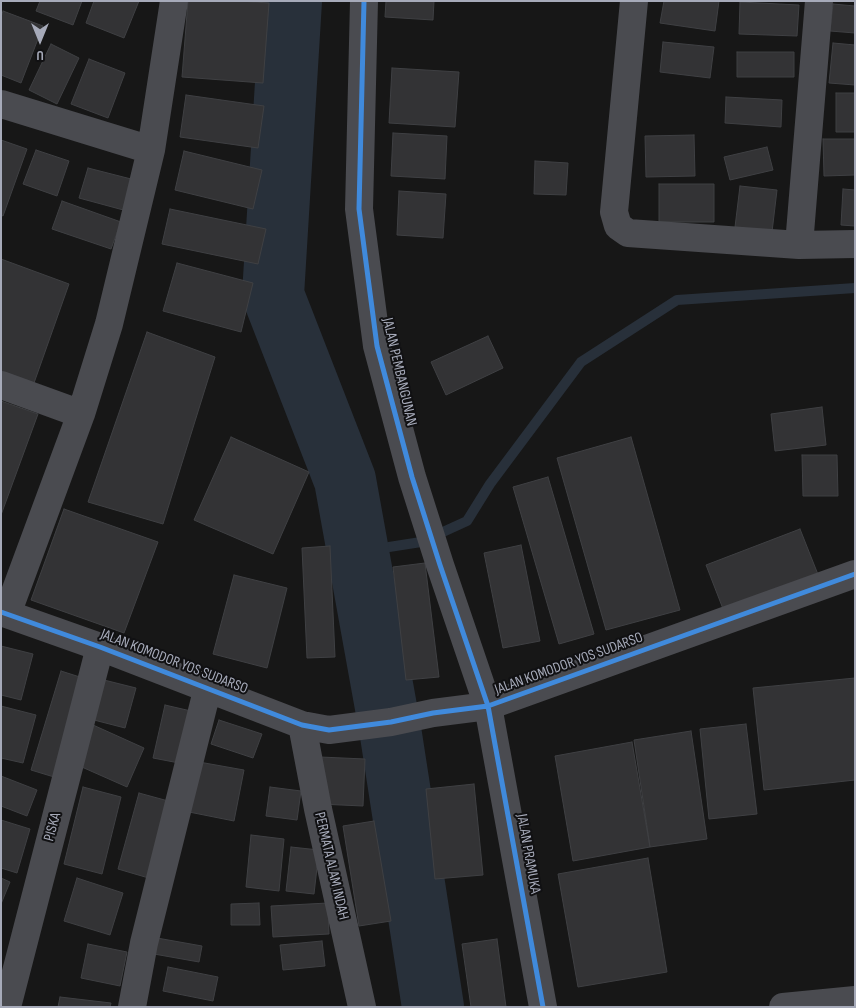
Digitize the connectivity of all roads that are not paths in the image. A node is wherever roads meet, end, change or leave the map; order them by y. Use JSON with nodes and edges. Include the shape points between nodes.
{"nodes":[{"id":1,"x":174,"y":1,"type":"edge"},
{"id":2,"x":364,"y":1,"type":"edge"},
{"id":3,"x":634,"y":1,"type":"edge"},
{"id":4,"x":819,"y":1,"type":"edge"},
{"id":5,"x":1,"y":104,"type":"edge"},
{"id":6,"x":151,"y":150,"type":"junction"},
{"id":7,"x":855,"y":244,"type":"edge"},
{"id":8,"x":799,"y":245,"type":"junction"},
{"id":9,"x":1,"y":385,"type":"edge"},
{"id":10,"x":81,"y":414,"type":"junction"},
{"id":11,"x":855,"y":574,"type":"edge"},
{"id":12,"x":4,"y":613,"type":"edge"},
{"id":13,"x":100,"y":647,"type":"junction"},
{"id":14,"x":208,"y":687,"type":"junction"},
{"id":15,"x":488,"y":706,"type":"junction"},
{"id":16,"x":302,"y":725,"type":"junction"},
{"id":17,"x":855,"y":1000,"type":"edge"},
{"id":18,"x":7,"y":1007,"type":"edge"},
{"id":19,"x":132,"y":1007,"type":"edge"},
{"id":20,"x":362,"y":1007,"type":"edge"},
{"id":21,"x":543,"y":1007,"type":"edge"},
{"id":22,"x":783,"y":1007,"type":"edge"}],
"edges":[{"from":1,"to":6,"type":"street"},
{"from":2,"to":15,"type":"street","name":"JALAN PEMBANGUNAN","via":[[358,209],[377,346],[412,477]]},
{"from":3,"to":8,"type":"street","via":[[614,212],[618,226],[628,232]]},
{"from":4,"to":8,"type":"street"},
{"from":5,"to":6,"type":"street"},
{"from":6,"to":10,"type":"street","via":[[108,324]]},
{"from":7,"to":8,"type":"street"},
{"from":9,"to":10,"type":"street"},
{"from":10,"to":12,"type":"street"},
{"from":11,"to":15,"type":"street","name":"JALAN KOMODOR YOS SUDARSO"},
{"from":12,"to":13,"type":"street","name":"JALAN KOMODOR YOS SUDARSO"},
{"from":13,"to":14,"type":"street","name":"JALAN KOMODOR YOS SUDARSO"},
{"from":13,"to":18,"type":"street","name":"PISKA"},
{"from":14,"to":16,"type":"street","name":"JALAN KOMODOR YOS SUDARSO"},
{"from":14,"to":19,"type":"street","via":[[144,942]]},
{"from":15,"to":16,"type":"street","name":"JALAN KOMODOR YOS SUDARSO","via":[[329,730]]},
{"from":15,"to":21,"type":"street","name":"JALAN PRAMUKA"},
{"from":16,"to":20,"type":"street","name":"PERMATA ALAM INDAH"},
{"from":17,"to":22,"type":"street"}]}
